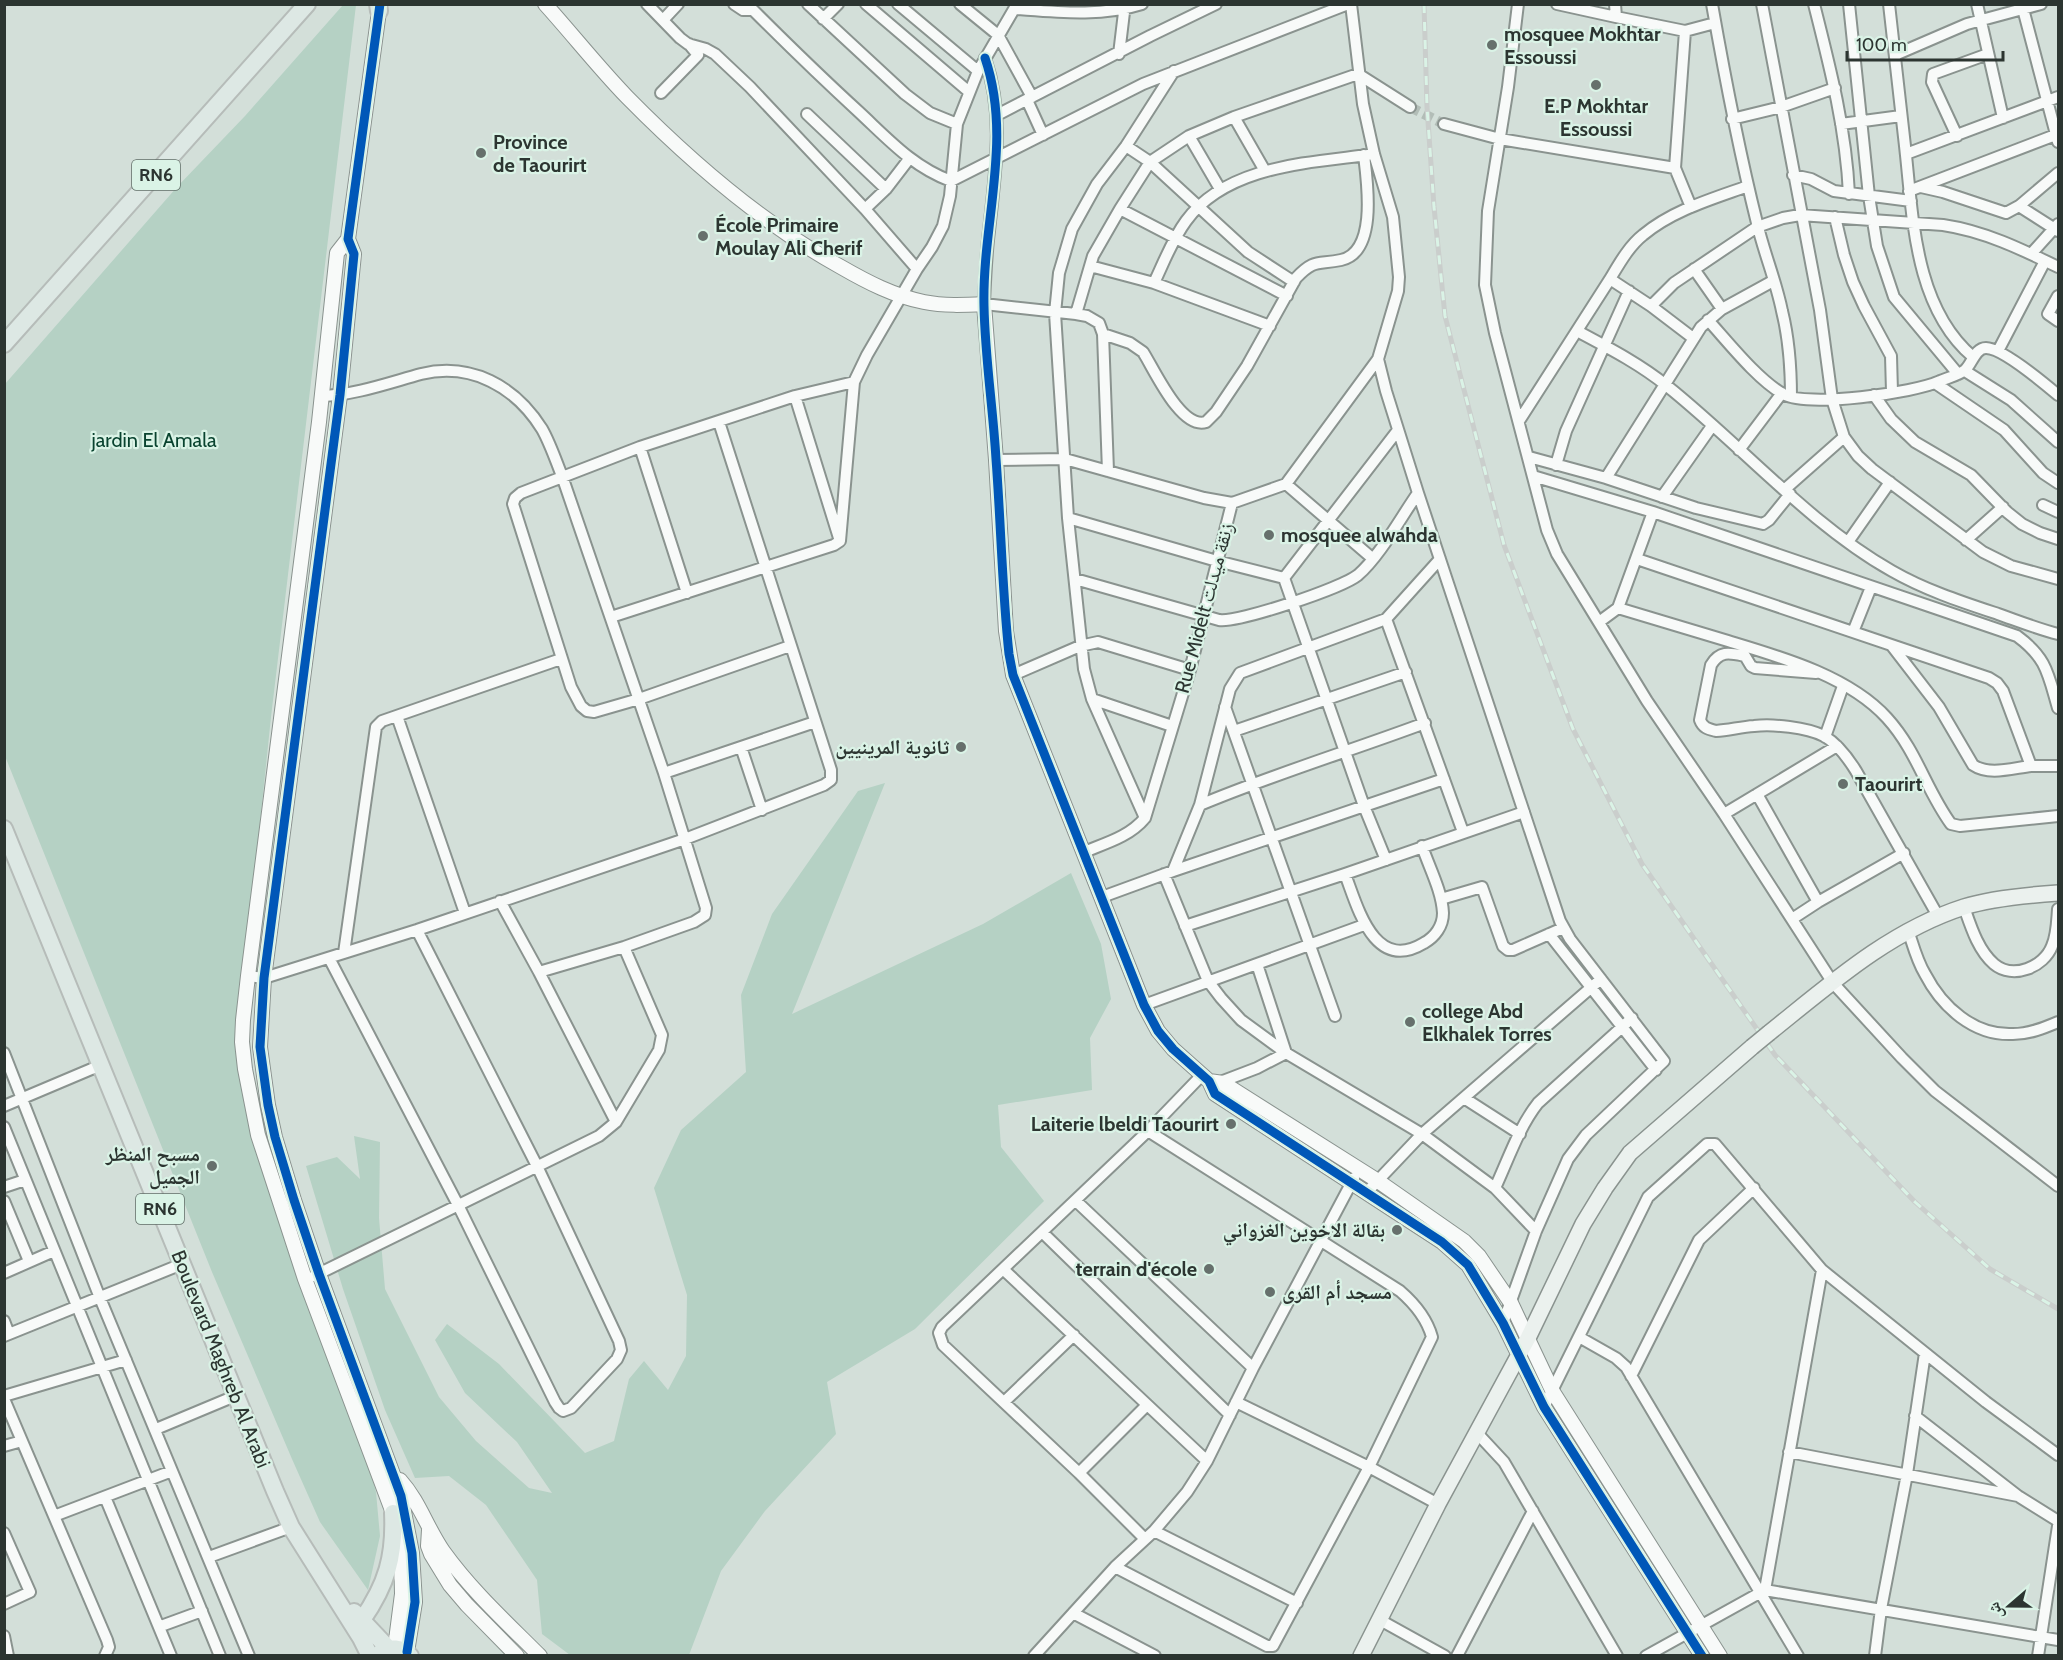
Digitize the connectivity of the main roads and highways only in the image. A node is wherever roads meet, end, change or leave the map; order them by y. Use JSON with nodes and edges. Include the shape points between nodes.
{"nodes":[{"id":1,"x":307,"y":4,"type":"edge"},
{"id":2,"x":4,"y":344,"type":"edge"},
{"id":3,"x":4,"y":829,"type":"edge"},
{"id":4,"x":2058,"y":893,"type":"edge"},
{"id":5,"x":393,"y":1513,"type":"road end"},
{"id":6,"x":326,"y":1584,"type":"junction"},
{"id":7,"x":362,"y":1620,"type":"junction"},
{"id":8,"x":395,"y":1652,"type":"edge"},
{"id":9,"x":370,"y":1656,"type":"edge"},
{"id":10,"x":1361,"y":1656,"type":"edge"}],
"edges":[{"from":1,"to":2,"type":"main road","number":"RN6"},
{"from":3,"to":6,"type":"main road","name":"Boulevard Maghreb Al Arabi","number":"RN6","via":[[235,1396],[291,1527]]},
{"from":4,"to":10,"type":"main road","bridge":true,"via":[[1964,907],[1908,930],[1769,1033],[1622,1163],[1583,1224],[1528,1338]]},
{"from":5,"to":7,"type":"main road","via":[[392,1558],[375,1601]]},
{"from":6,"to":7,"type":"main road","name":"Boulevard Maghreb Al Arabi","number":"RN6"},
{"from":6,"to":9,"type":"main road","name":"Boulevard Maghreb Al Arabi","number":"RN6"},
{"from":7,"to":8,"type":"main road","name":"Boulevard Maghreb Al Arabi","number":"RN6"}]}
